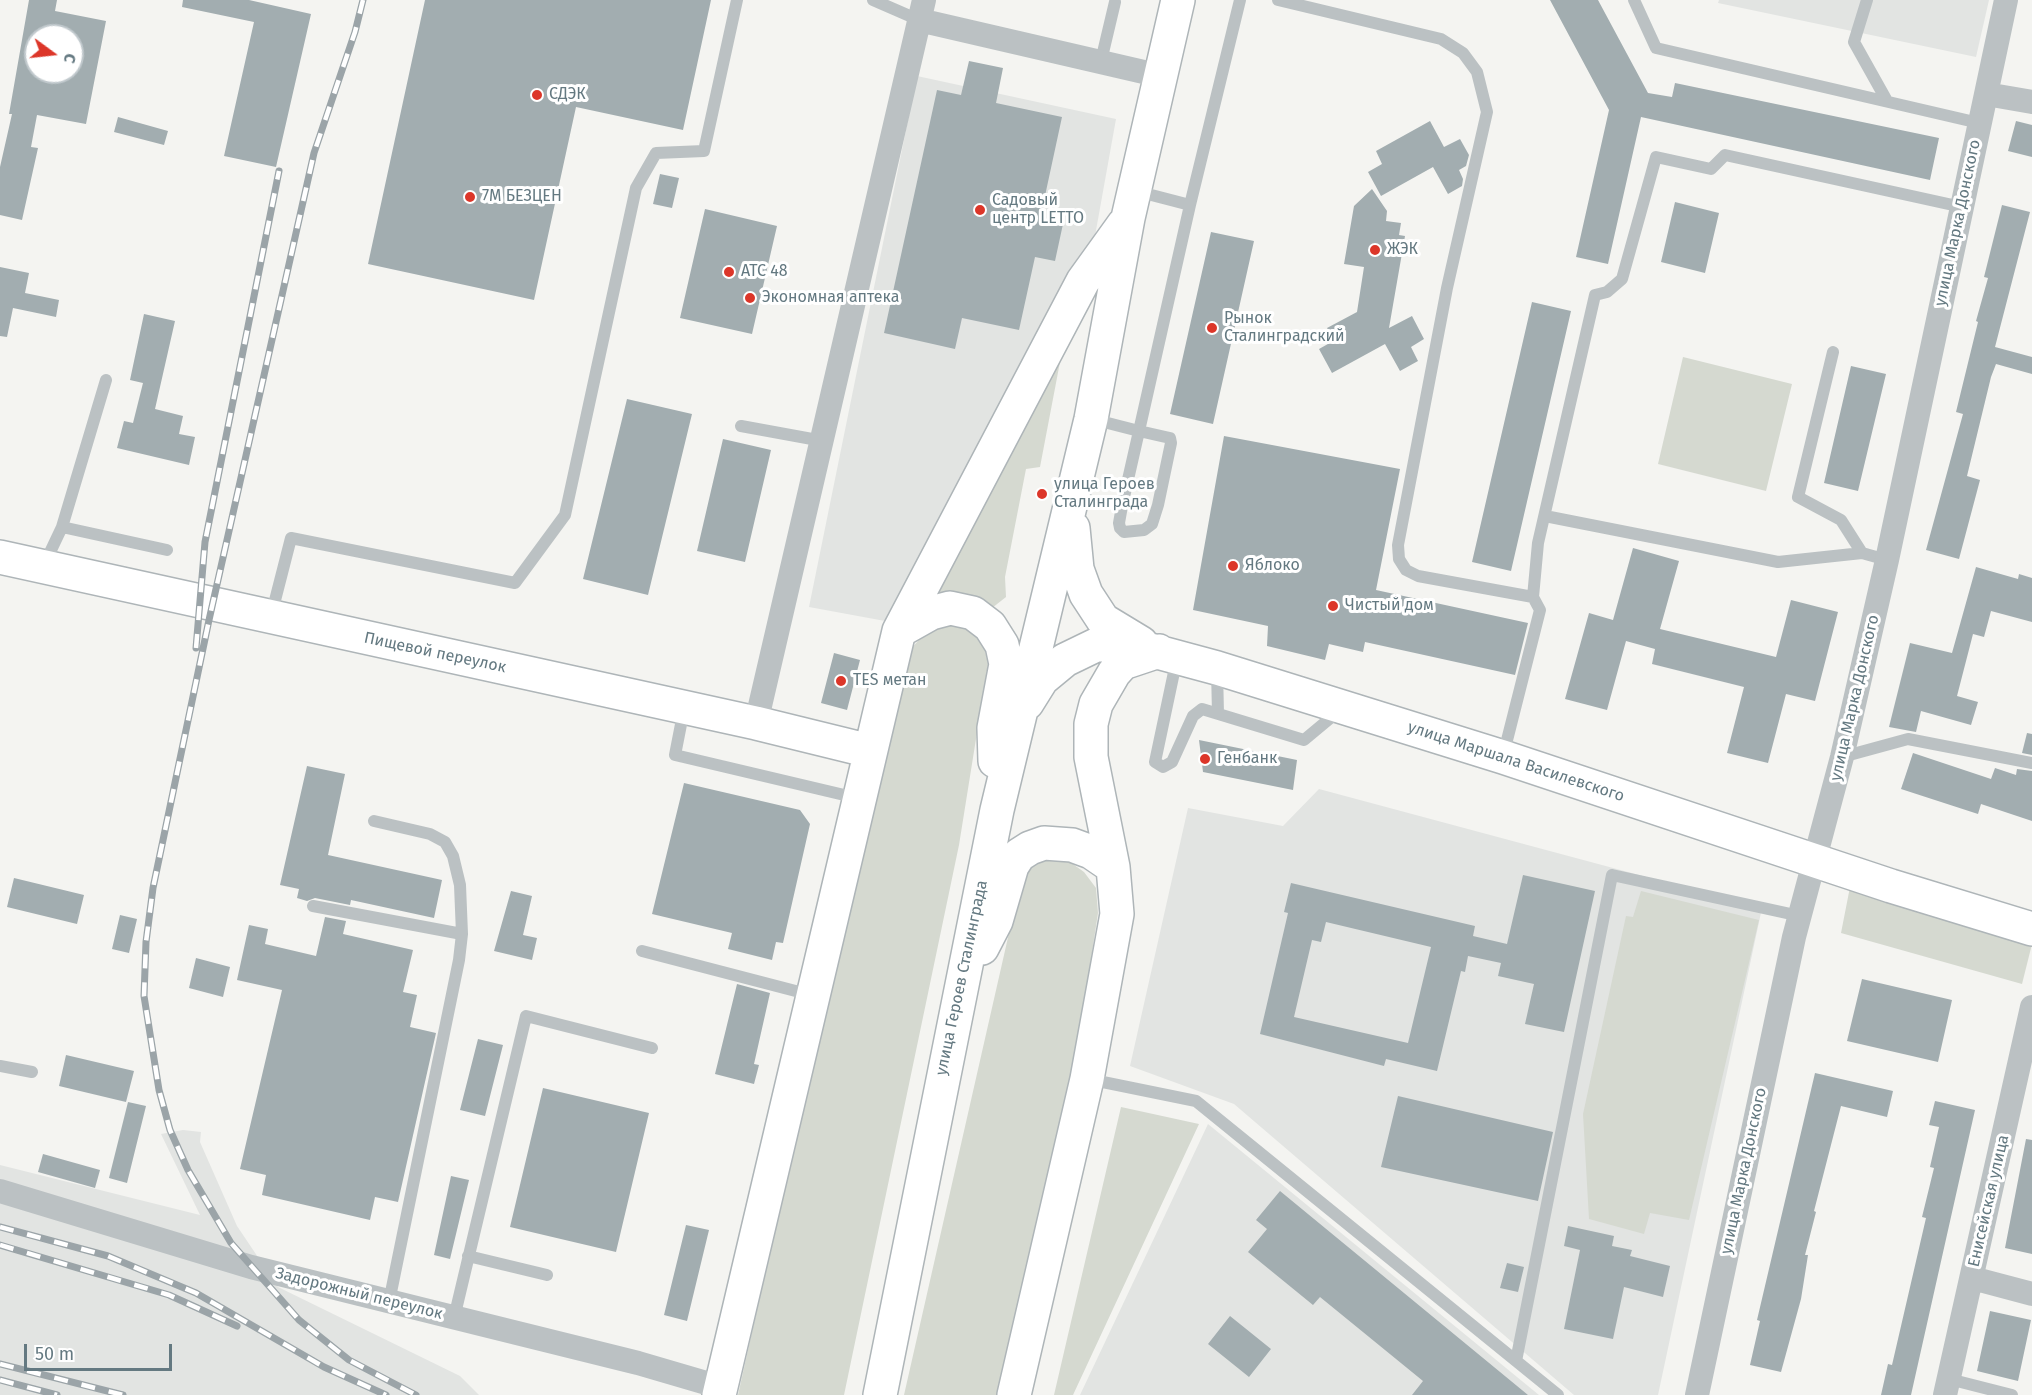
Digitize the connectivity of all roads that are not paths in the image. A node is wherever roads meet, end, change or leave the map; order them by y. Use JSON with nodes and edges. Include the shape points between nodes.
{"nodes":[{"id":1,"x":737,"y":0,"type":"edge"},
{"id":2,"x":873,"y":0,"type":"edge"},
{"id":3,"x":1178,"y":0,"type":"edge"},
{"id":4,"x":1240,"y":0,"type":"edge"},
{"id":5,"x":1278,"y":0,"type":"edge"},
{"id":6,"x":1634,"y":0,"type":"edge"},
{"id":7,"x":1867,"y":0,"type":"edge"},
{"id":8,"x":2006,"y":0,"type":"edge"},
{"id":9,"x":1114,"y":2,"type":"dead end"},
{"id":10,"x":922,"y":10,"type":"edge"},
{"id":11,"x":1101,"y":61,"type":"junction"},
{"id":12,"x":1161,"y":76,"type":"junction"},
{"id":13,"x":1986,"y":94,"type":"junction"},
{"id":14,"x":1887,"y":101,"type":"junction"},
{"id":15,"x":2032,"y":102,"type":"edge"},
{"id":16,"x":1979,"y":123,"type":"junction"},
{"id":17,"x":1132,"y":205,"type":"junction"},
{"id":18,"x":1190,"y":205,"type":"junction"},
{"id":19,"x":1962,"y":207,"type":"junction"},
{"id":20,"x":1833,"y":352,"type":"dead end"},
{"id":21,"x":106,"y":380,"type":"dead end"},
{"id":22,"x":1091,"y":419,"type":"junction"},
{"id":23,"x":741,"y":426,"type":"dead end"},
{"id":24,"x":1139,"y":431,"type":"junction"},
{"id":25,"x":823,"y":441,"type":"junction"},
{"id":26,"x":1072,"y":496,"type":"junction"},
{"id":27,"x":1545,"y":516,"type":"junction"},
{"id":28,"x":62,"y":527,"type":"junction"},
{"id":29,"x":167,"y":550,"type":"dead end"},
{"id":30,"x":1862,"y":553,"type":"junction"},
{"id":31,"x":0,"y":557,"type":"edge"},
{"id":32,"x":1887,"y":560,"type":"junction"},
{"id":33,"x":44,"y":566,"type":"junction"},
{"id":34,"x":1533,"y":597,"type":"junction"},
{"id":35,"x":270,"y":617,"type":"junction"},
{"id":36,"x":899,"y":631,"type":"junction"},
{"id":37,"x":1168,"y":654,"type":"junction"},
{"id":38,"x":1217,"y":668,"type":"junction"},
{"id":39,"x":684,"y":707,"type":"junction"},
{"id":40,"x":1343,"y":708,"type":"junction"},
{"id":41,"x":1020,"y":714,"type":"junction"},
{"id":42,"x":1218,"y":714,"type":"junction"},
{"id":43,"x":756,"y":723,"type":"junction"},
{"id":44,"x":870,"y":751,"type":"junction"},
{"id":45,"x":1503,"y":757,"type":"junction"},
{"id":46,"x":1842,"y":757,"type":"junction"},
{"id":47,"x":2032,"y":763,"type":"edge"},
{"id":48,"x":859,"y":799,"type":"junction"},
{"id":49,"x":997,"y":810,"type":"junction"},
{"id":50,"x":374,"y":821,"type":"dead end"},
{"id":51,"x":1816,"y":862,"type":"junction"},
{"id":52,"x":1113,"y":867,"type":"junction"},
{"id":53,"x":313,"y":906,"type":"dead end"},
{"id":54,"x":1800,"y":916,"type":"junction"},
{"id":55,"x":2032,"y":929,"type":"edge"},
{"id":56,"x":462,"y":934,"type":"junction"},
{"id":57,"x":642,"y":951,"type":"dead end"},
{"id":58,"x":959,"y":992,"type":"junction"},
{"id":59,"x":813,"y":995,"type":"junction"},
{"id":60,"x":2032,"y":1007,"type":"edge"},
{"id":61,"x":652,"y":1048,"type":"dead end"},
{"id":62,"x":0,"y":1066,"type":"edge"},
{"id":63,"x":32,"y":1072,"type":"dead end"},
{"id":64,"x":1087,"y":1079,"type":"junction"},
{"id":65,"x":0,"y":1191,"type":"edge"},
{"id":66,"x":468,"y":1256,"type":"junction"},
{"id":67,"x":547,"y":1275,"type":"dead end"},
{"id":68,"x":1972,"y":1278,"type":"junction"},
{"id":69,"x":2032,"y":1294,"type":"edge"},
{"id":70,"x":389,"y":1302,"type":"junction"},
{"id":71,"x":454,"y":1318,"type":"junction"},
{"id":72,"x":1516,"y":1361,"type":"junction"},
{"id":73,"x":1947,"y":1387,"type":"edge"},
{"id":74,"x":719,"y":1391,"type":"edge"},
{"id":75,"x":880,"y":1395,"type":"edge"},
{"id":76,"x":1014,"y":1395,"type":"edge"},
{"id":77,"x":1558,"y":1395,"type":"edge"},
{"id":78,"x":1697,"y":1395,"type":"edge"},
{"id":79,"x":2012,"y":1395,"type":"edge"}],
"edges":[{"from":1,"to":35,"type":"lane","via":[[704,151],[656,153],[636,188],[565,515],[515,583],[291,538]]},
{"from":2,"to":10,"type":"lane"},
{"from":3,"to":12,"type":"street","name":"улица Героев Сталинграда"},
{"from":4,"to":18,"type":"lane"},
{"from":5,"to":34,"type":"lane","via":[[1441,39],[1463,53],[1477,72],[1487,112],[1447,288],[1398,545],[1399,559],[1406,570],[1418,576]]},
{"from":6,"to":14,"type":"lane","via":[[1656,48]]},
{"from":7,"to":14,"type":"lane","via":[[1854,42]]},
{"from":8,"to":13,"type":"street","name":"улица Марка Донского"},
{"from":9,"to":11,"type":"lane"},
{"from":10,"to":11,"type":"street"},
{"from":10,"to":25,"type":"street"},
{"from":11,"to":12,"type":"street"},
{"from":12,"to":17,"type":"street","name":"улица Героев Сталинграда"},
{"from":13,"to":15,"type":"street"},
{"from":13,"to":16,"type":"street","name":"улица Марка Донского"},
{"from":14,"to":16,"type":"lane"},
{"from":16,"to":19,"type":"street","name":"улица Марка Донского"},
{"from":17,"to":18,"type":"lane"},
{"from":17,"to":22,"type":"street","name":"улица Героев Сталинграда"},
{"from":17,"to":36,"type":"street","via":[[1083,281]]},
{"from":18,"to":24,"type":"lane"},
{"from":19,"to":27,"type":"lane","via":[[1725,155],[1711,169],[1656,157],[1622,279],[1607,292],[1595,295]]},
{"from":19,"to":32,"type":"street","name":"улица Марка Донского"},
{"from":20,"to":30,"type":"lane","via":[[1798,497],[1841,520]]},
{"from":21,"to":28,"type":"lane"},
{"from":22,"to":24,"type":"lane"},
{"from":22,"to":26,"type":"street","name":"улица Героев Сталинграда"},
{"from":23,"to":25,"type":"lane"},
{"from":24,"to":24,"type":"lane","via":[[1119,523],[1124,532],[1144,530],[1152,524],[1171,443],[1170,438]]},
{"from":25,"to":43,"type":"street"},
{"from":26,"to":37,"type":"street","via":[[1077,569],[1086,594],[1103,620],[1127,637]]},
{"from":26,"to":41,"type":"street","name":"улица Героев Сталинграда"},
{"from":27,"to":30,"type":"lane","via":[[1779,562]]},
{"from":27,"to":34,"type":"lane"},
{"from":28,"to":29,"type":"lane"},
{"from":28,"to":33,"type":"lane"},
{"from":30,"to":32,"type":"lane"},
{"from":31,"to":33,"type":"street","name":"Пищевой переулок"},
{"from":32,"to":46,"type":"street","name":"улица Марка Донского"},
{"from":33,"to":35,"type":"street","name":"Пищевой переулок"},
{"from":34,"to":45,"type":"lane","via":[[1539,610]]},
{"from":35,"to":39,"type":"street","name":"Пищевой переулок"},
{"from":36,"to":44,"type":"street"},
{"from":36,"to":49,"type":"street","via":[[931,613],[950,608],[973,613],[990,626],[1002,645],[1006,664],[994,728]]},
{"from":37,"to":38,"type":"street","name":"улица Маршала Василевского"},
{"from":37,"to":41,"type":"street","name":"улица Маршала Василевского","via":[[1111,643],[1081,652],[1042,679]]},
{"from":37,"to":42,"type":"lane","via":[[1155,762],[1163,767],[1172,762],[1193,716],[1202,709]]},
{"from":37,"to":52,"type":"street","via":[[1123,663],[1096,704],[1091,724],[1091,757]]},
{"from":38,"to":40,"type":"street","name":"улица Маршала Василевского"},
{"from":38,"to":42,"type":"lane"},
{"from":39,"to":43,"type":"street","name":"Пищевой переулок"},
{"from":39,"to":48,"type":"lane","via":[[675,755]]},
{"from":40,"to":42,"type":"lane","via":[[1304,740]]},
{"from":40,"to":45,"type":"street","name":"улица Маршала Василевского"},
{"from":41,"to":49,"type":"street","name":"улица Героев Сталинграда"},
{"from":43,"to":44,"type":"street","name":"Пищевой переулок"},
{"from":44,"to":48,"type":"street"},
{"from":45,"to":51,"type":"street","name":"улица Маршала Василевского"},
{"from":46,"to":47,"type":"lane","via":[[1908,739]]},
{"from":46,"to":51,"type":"street","name":"улица Марка Донского"},
{"from":48,"to":59,"type":"street"},
{"from":49,"to":58,"type":"street","name":"улица Героев Сталинграда"},
{"from":50,"to":56,"type":"lane","via":[[430,834],[445,842],[460,885]]},
{"from":51,"to":54,"type":"street","name":"улица Марка Донского"},
{"from":51,"to":55,"type":"street","name":"улица Маршала Василевского"},
{"from":52,"to":58,"type":"street","via":[[1082,848],[1059,842],[1044,843],[1019,855],[996,921]]},
{"from":52,"to":64,"type":"street","via":[[1117,914]]},
{"from":53,"to":56,"type":"lane"},
{"from":54,"to":72,"type":"lane","via":[[1612,875]]},
{"from":54,"to":78,"type":"street","name":"улица Марка Донского"},
{"from":56,"to":70,"type":"lane"},
{"from":57,"to":59,"type":"lane"},
{"from":58,"to":75,"type":"street","name":"улица Героев Сталинграда"},
{"from":59,"to":74,"type":"street"},
{"from":60,"to":68,"type":"street","name":"Енисейская улица"},
{"from":61,"to":66,"type":"lane","via":[[526,1016]]},
{"from":62,"to":63,"type":"lane"},
{"from":64,"to":72,"type":"lane","via":[[1196,1101]]},
{"from":64,"to":76,"type":"street"},
{"from":65,"to":70,"type":"street","name":"Задорожный переулок","via":[[250,1267]]},
{"from":66,"to":67,"type":"lane"},
{"from":66,"to":71,"type":"lane"},
{"from":68,"to":69,"type":"street"},
{"from":68,"to":73,"type":"street","name":"Енисейская улица"},
{"from":70,"to":71,"type":"street","name":"Задорожный переулок"},
{"from":71,"to":74,"type":"street","name":"Задорожный переулок","via":[[638,1363]]},
{"from":72,"to":77,"type":"lane"},
{"from":73,"to":79,"type":"lane"}]}
